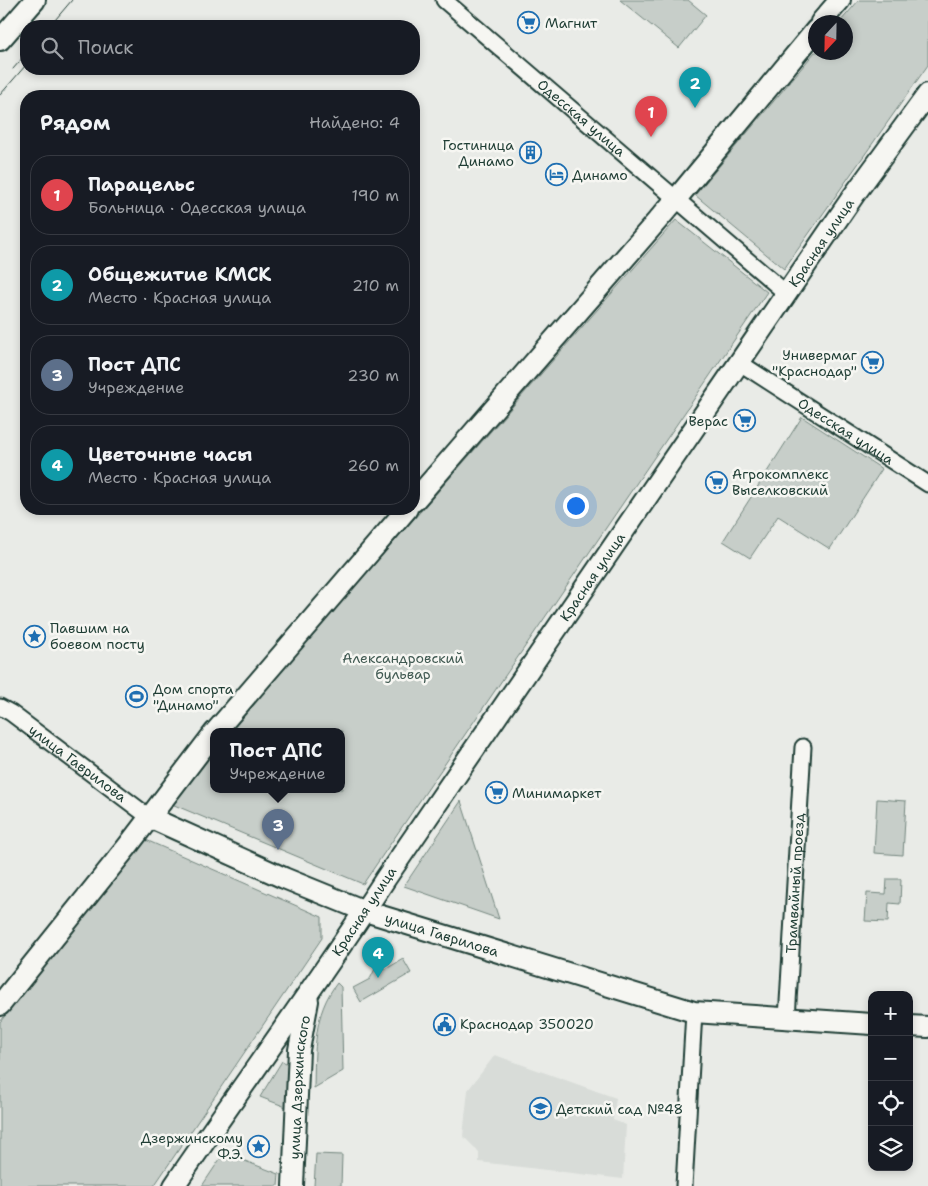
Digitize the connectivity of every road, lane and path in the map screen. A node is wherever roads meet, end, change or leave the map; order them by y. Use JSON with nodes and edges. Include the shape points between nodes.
{"nodes":[{"id":1,"x":35,"y":0,"type":"edge"},
{"id":2,"x":444,"y":0,"type":"edge"},
{"id":3,"x":840,"y":0,"type":"edge"},
{"id":4,"x":828,"y":15,"type":"edge"},
{"id":5,"x":0,"y":40,"type":"edge"},
{"id":6,"x":808,"y":40,"type":"edge"},
{"id":7,"x":928,"y":94,"type":"edge"},
{"id":8,"x":677,"y":198,"type":"junction"},
{"id":9,"x":787,"y":294,"type":"junction"},
{"id":10,"x":740,"y":363,"type":"junction"},
{"id":11,"x":928,"y":484,"type":"edge"},
{"id":12,"x":420,"y":495,"type":"edge"},
{"id":13,"x":403,"y":515,"type":"edge"},
{"id":14,"x":0,"y":707,"type":"edge"},
{"id":15,"x":218,"y":728,"type":"edge"},
{"id":16,"x":210,"y":738,"type":"edge"},
{"id":17,"x":803,"y":747,"type":"dead end"},
{"id":18,"x":149,"y":817,"type":"junction"},
{"id":19,"x":326,"y":895,"type":"junction"},
{"id":20,"x":365,"y":911,"type":"junction"},
{"id":21,"x":347,"y":938,"type":"junction"},
{"id":22,"x":312,"y":990,"type":"junction"},
{"id":23,"x":0,"y":1005,"type":"edge"},
{"id":24,"x":694,"y":1012,"type":"junction"},
{"id":25,"x":787,"y":1019,"type":"junction"},
{"id":26,"x":868,"y":1024,"type":"edge"},
{"id":27,"x":913,"y":1026,"type":"edge"},
{"id":28,"x":928,"y":1027,"type":"edge"},
{"id":29,"x":174,"y":1186,"type":"edge"},
{"id":30,"x":293,"y":1186,"type":"edge"},
{"id":31,"x":684,"y":1186,"type":"edge"}],
"edges":[{"from":1,"to":5,"type":"main road"},
{"from":2,"to":8,"type":"street","name":"Одесская улица"},
{"from":3,"to":4,"type":"main road"},
{"from":6,"to":8,"type":"main road"},
{"from":7,"to":9,"type":"main road","name":"Красная улица"},
{"from":8,"to":9,"type":"street","name":"Одесская улица"},
{"from":8,"to":12,"type":"main road"},
{"from":9,"to":10,"type":"main road","name":"Красная улица"},
{"from":10,"to":11,"type":"street","name":"Одесская улица"},
{"from":10,"to":20,"type":"main road","name":"Красная улица"},
{"from":13,"to":15,"type":"main road"},
{"from":14,"to":18,"type":"street","name":"улица Гаврилова","via":[[11,712]]},
{"from":16,"to":18,"type":"main road"},
{"from":17,"to":25,"type":"street","name":"Трамвайный проезд"},
{"from":18,"to":19,"type":"main road","name":"улица Гаврилова"},
{"from":18,"to":23,"type":"main road"},
{"from":19,"to":20,"type":"main road","name":"улица Гаврилова"},
{"from":19,"to":21,"type":"main road","via":[[347,924]]},
{"from":20,"to":21,"type":"main road","name":"Красная улица"},
{"from":20,"to":24,"type":"main road","name":"улица Гаврилова"},
{"from":21,"to":22,"type":"main road","name":"Красная улица"},
{"from":22,"to":29,"type":"main road","name":"Красная улица","via":[[258,1062]]},
{"from":22,"to":30,"type":"main road","name":"улица Дзержинского","via":[[305,1010],[299,1050]]},
{"from":24,"to":25,"type":"main road","name":"улица Гаврилова"},
{"from":24,"to":31,"type":"street"},
{"from":25,"to":26,"type":"main road","name":"улица Гаврилова"},
{"from":27,"to":28,"type":"main road"}]}
